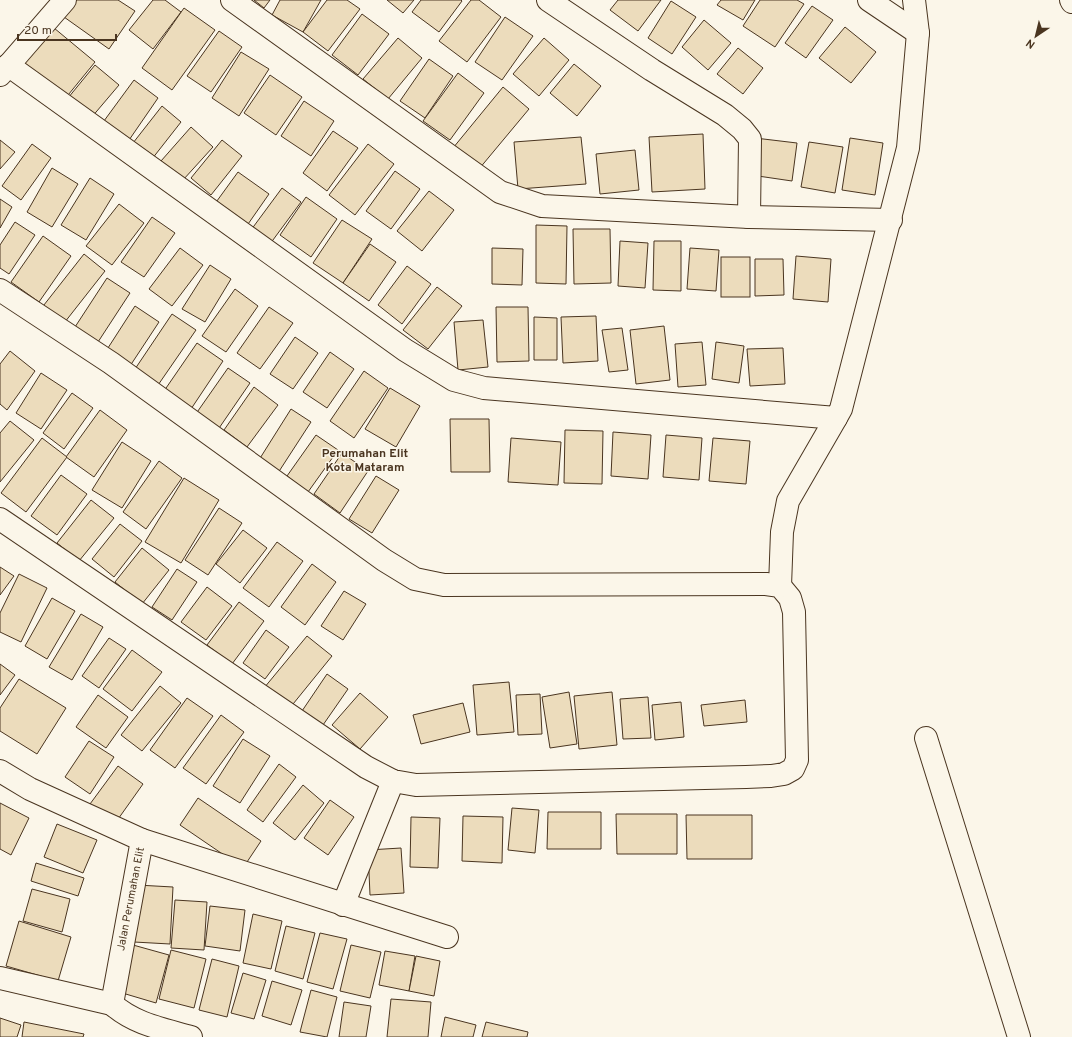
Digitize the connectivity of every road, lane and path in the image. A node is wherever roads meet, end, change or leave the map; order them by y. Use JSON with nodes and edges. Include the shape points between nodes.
{"nodes":[{"id":1,"x":65,"y":0,"type":"edge"},
{"id":2,"x":232,"y":0,"type":"edge"},
{"id":3,"x":548,"y":0,"type":"edge"},
{"id":4,"x":869,"y":0,"type":"edge"},
{"id":5,"x":914,"y":0,"type":"edge"},
{"id":6,"x":918,"y":33,"type":"junction"},
{"id":7,"x":4,"y":70,"type":"edge"},
{"id":8,"x":748,"y":218,"type":"junction"},
{"id":9,"x":891,"y":220,"type":"junction"},
{"id":10,"x":0,"y":290,"type":"edge"},
{"id":11,"x":836,"y":418,"type":"junction"},
{"id":12,"x":0,"y":519,"type":"edge"},
{"id":13,"x":780,"y":586,"type":"junction"},
{"id":14,"x":926,"y":738,"type":"dead end"},
{"id":15,"x":0,"y":771,"type":"edge"},
{"id":16,"x":393,"y":781,"type":"junction"},
{"id":17,"x":142,"y":840,"type":"junction"},
{"id":18,"x":343,"y":905,"type":"junction"},
{"id":19,"x":448,"y":937,"type":"dead end"},
{"id":20,"x":0,"y":978,"type":"edge"},
{"id":21,"x":112,"y":1004,"type":"junction"},
{"id":22,"x":191,"y":1037,"type":"edge"},
{"id":23,"x":1019,"y":1037,"type":"edge"}],
"edges":[{"from":1,"to":7,"type":"street"},
{"from":2,"to":8,"type":"street","via":[[500,192],[542,206]]},
{"from":3,"to":8,"type":"street","via":[[652,70],[725,115],[742,129],[750,139]]},
{"from":4,"to":6,"type":"street"},
{"from":5,"to":6,"type":"street"},
{"from":6,"to":9,"type":"street","via":[[908,148]]},
{"from":7,"to":11,"type":"street","via":[[405,350],[454,380],[484,388]]},
{"from":8,"to":9,"type":"street"},
{"from":9,"to":11,"type":"street","via":[[841,409]]},
{"from":10,"to":13,"type":"street","via":[[111,363],[384,560],[415,579],[444,585]]},
{"from":11,"to":13,"type":"street","via":[[788,501],[782,532]]},
{"from":12,"to":16,"type":"street","via":[[366,767]]},
{"from":13,"to":16,"type":"street","via":[[790,598],[794,612],[797,760],[793,769],[771,776],[746,777],[416,785]]},
{"from":14,"to":23,"type":"street"},
{"from":15,"to":17,"type":"street","name":"Jalan Perumahan Elit","via":[[30,789]]},
{"from":16,"to":18,"type":"street"},
{"from":17,"to":18,"type":"street"},
{"from":17,"to":21,"type":"street","name":"Jalan Perumahan Elit"},
{"from":18,"to":19,"type":"street"},
{"from":20,"to":21,"type":"street"},
{"from":21,"to":22,"type":"street","via":[[138,1022]]}]}
